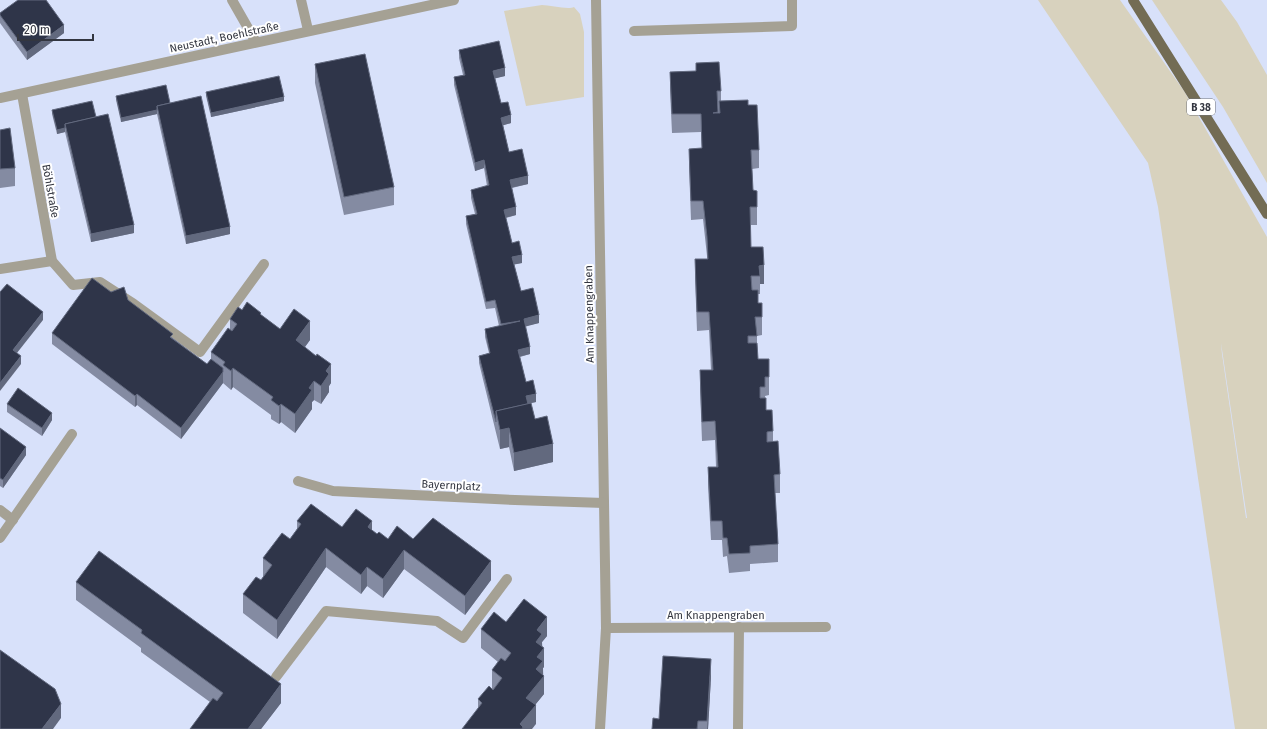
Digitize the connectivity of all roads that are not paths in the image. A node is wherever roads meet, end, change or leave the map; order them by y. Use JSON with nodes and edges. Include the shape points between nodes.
{"nodes":[{"id":1,"x":232,"y":0,"type":"edge"},
{"id":2,"x":301,"y":0,"type":"edge"},
{"id":3,"x":454,"y":0,"type":"edge"},
{"id":4,"x":596,"y":0,"type":"edge"},
{"id":5,"x":792,"y":0,"type":"edge"},
{"id":6,"x":1133,"y":0,"type":"edge"},
{"id":7,"x":413,"y":4,"type":"edge"},
{"id":8,"x":308,"y":30,"type":"junction"},
{"id":9,"x":634,"y":31,"type":"dead end"},
{"id":10,"x":256,"y":42,"type":"junction"},
{"id":11,"x":22,"y":94,"type":"junction"},
{"id":12,"x":0,"y":98,"type":"edge"},
{"id":13,"x":1267,"y":214,"type":"edge"},
{"id":14,"x":52,"y":261,"type":"junction"},
{"id":15,"x":264,"y":264,"type":"dead end"},
{"id":16,"x":0,"y":269,"type":"edge"},
{"id":17,"x":72,"y":434,"type":"dead end"},
{"id":18,"x":298,"y":481,"type":"dead end"},
{"id":19,"x":604,"y":503,"type":"junction"},
{"id":20,"x":0,"y":510,"type":"edge"},
{"id":21,"x":13,"y":520,"type":"junction"},
{"id":22,"x":0,"y":538,"type":"edge"},
{"id":23,"x":507,"y":579,"type":"dead end"},
{"id":24,"x":739,"y":627,"type":"junction"},
{"id":25,"x":826,"y":627,"type":"dead end"},
{"id":26,"x":606,"y":628,"type":"junction"},
{"id":27,"x":276,"y":677,"type":"dead end"},
{"id":28,"x":600,"y":729,"type":"edge"},
{"id":29,"x":738,"y":729,"type":"edge"}],
"edges":[{"from":1,"to":10,"type":"street"},
{"from":2,"to":8,"type":"street"},
{"from":3,"to":7,"type":"street","name":"Neustadt, Boehlstraße"},
{"from":4,"to":19,"type":"street","name":"Am Knappengraben"},
{"from":5,"to":9,"type":"street","via":[[792,26]]},
{"from":6,"to":13,"type":"main road","number":"B 38"},
{"from":7,"to":8,"type":"street","name":"Neustadt, Boehlstraße"},
{"from":8,"to":10,"type":"street","name":"Neustadt, Boehlstraße"},
{"from":10,"to":11,"type":"street","name":"Neustadt, Boehlstraße"},
{"from":11,"to":12,"type":"street","name":"Neustadt, Boehlstraße"},
{"from":11,"to":14,"type":"street","name":"Böhlstraße"},
{"from":14,"to":15,"type":"street","via":[[73,285],[100,282],[200,352]]},
{"from":14,"to":16,"type":"street"},
{"from":17,"to":21,"type":"street"},
{"from":18,"to":19,"type":"street","name":"Bayernplatz","via":[[333,491]]},
{"from":19,"to":26,"type":"street","name":"Am Knappengraben"},
{"from":20,"to":21,"type":"street"},
{"from":21,"to":22,"type":"street"},
{"from":23,"to":27,"type":"street","via":[[463,638],[437,621],[326,611]]},
{"from":24,"to":25,"type":"street","name":"Am Knappengraben"},
{"from":24,"to":26,"type":"street","name":"Am Knappengraben"},
{"from":24,"to":29,"type":"street"},
{"from":26,"to":28,"type":"street","name":"Am Knappengraben"}]}
